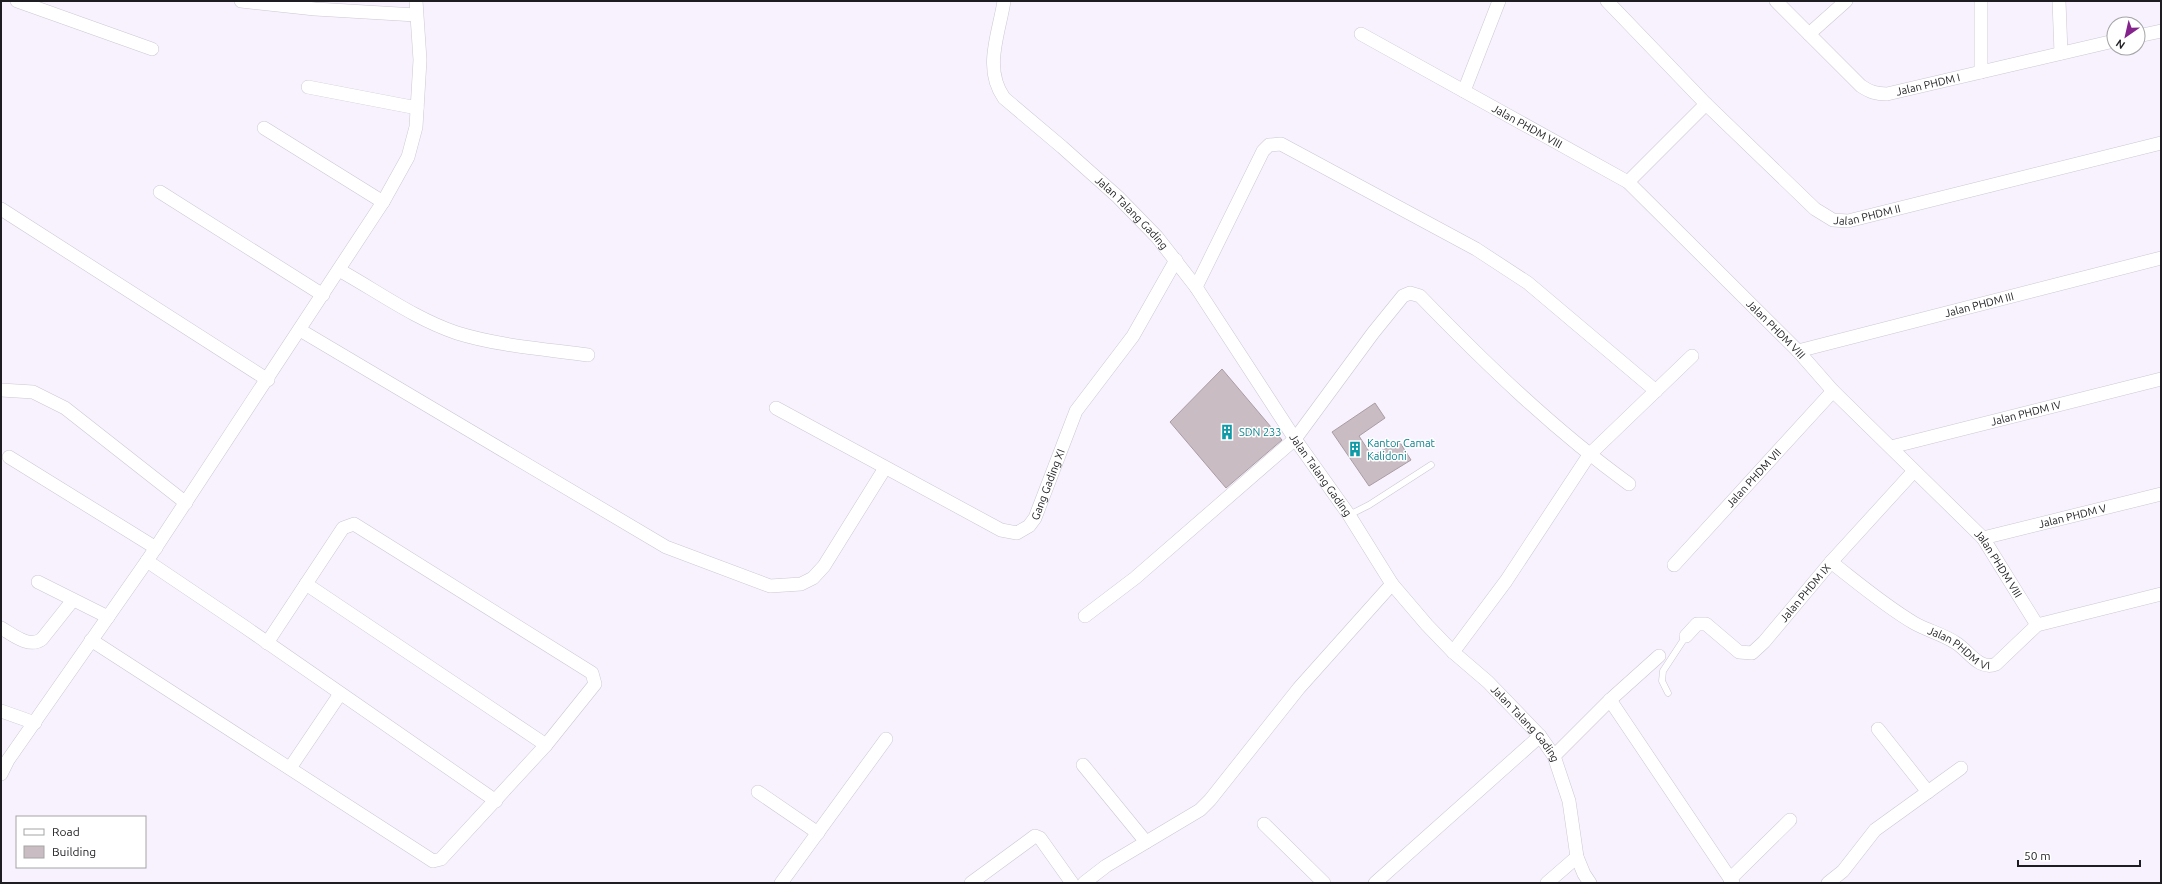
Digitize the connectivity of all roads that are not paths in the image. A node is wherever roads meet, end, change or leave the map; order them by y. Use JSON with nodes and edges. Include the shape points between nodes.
{"nodes":[{"id":1,"x":17,"y":1,"type":"edge"},
{"id":2,"x":241,"y":1,"type":"edge"},
{"id":3,"x":416,"y":1,"type":"edge"},
{"id":4,"x":1004,"y":1,"type":"edge"},
{"id":5,"x":1607,"y":1,"type":"edge"},
{"id":6,"x":1776,"y":1,"type":"edge"},
{"id":7,"x":1846,"y":1,"type":"edge"},
{"id":8,"x":1981,"y":1,"type":"edge"},
{"id":9,"x":2059,"y":1,"type":"edge"},
{"id":10,"x":1496,"y":2,"type":"edge"},
{"id":11,"x":416,"y":15,"type":"junction"},
{"id":12,"x":2161,"y":31,"type":"edge"},
{"id":13,"x":1361,"y":34,"type":"dead end"},
{"id":14,"x":1809,"y":34,"type":"junction"},
{"id":15,"x":2146,"y":34,"type":"edge"},
{"id":16,"x":2106,"y":43,"type":"edge"},
{"id":17,"x":152,"y":50,"type":"dead end"},
{"id":18,"x":2061,"y":53,"type":"junction"},
{"id":19,"x":1981,"y":72,"type":"junction"},
{"id":20,"x":308,"y":87,"type":"dead end"},
{"id":21,"x":1464,"y":91,"type":"junction"},
{"id":22,"x":1706,"y":104,"type":"junction"},
{"id":23,"x":417,"y":108,"type":"junction"},
{"id":24,"x":264,"y":128,"type":"dead end"},
{"id":25,"x":2161,"y":143,"type":"edge"},
{"id":26,"x":1628,"y":182,"type":"junction"},
{"id":27,"x":160,"y":192,"type":"dead end"},
{"id":28,"x":383,"y":202,"type":"junction"},
{"id":29,"x":1,"y":209,"type":"edge"},
{"id":30,"x":2161,"y":258,"type":"edge"},
{"id":31,"x":1176,"y":260,"type":"junction"},
{"id":32,"x":339,"y":270,"type":"junction"},
{"id":33,"x":1196,"y":287,"type":"junction"},
{"id":34,"x":323,"y":295,"type":"junction"},
{"id":35,"x":300,"y":330,"type":"junction"},
{"id":36,"x":1798,"y":351,"type":"junction"},
{"id":37,"x":588,"y":355,"type":"dead end"},
{"id":38,"x":1692,"y":356,"type":"dead end"},
{"id":39,"x":2161,"y":379,"type":"edge"},
{"id":40,"x":268,"y":380,"type":"junction"},
{"id":41,"x":1,"y":390,"type":"edge"},
{"id":42,"x":1656,"y":390,"type":"junction"},
{"id":43,"x":1833,"y":391,"type":"junction"},
{"id":44,"x":776,"y":408,"type":"dead end"},
{"id":45,"x":1295,"y":439,"type":"junction"},
{"id":46,"x":1891,"y":447,"type":"junction"},
{"id":47,"x":1589,"y":455,"type":"junction"},
{"id":48,"x":8,"y":457,"type":"dead end"},
{"id":49,"x":1431,"y":465,"type":"dead end"},
{"id":50,"x":885,"y":468,"type":"junction"},
{"id":51,"x":1914,"y":471,"type":"junction"},
{"id":52,"x":1629,"y":484,"type":"dead end"},
{"id":53,"x":2161,"y":494,"type":"edge"},
{"id":54,"x":186,"y":503,"type":"junction"},
{"id":55,"x":1349,"y":515,"type":"junction"},
{"id":56,"x":1983,"y":538,"type":"junction"},
{"id":57,"x":156,"y":548,"type":"junction"},
{"id":58,"x":147,"y":562,"type":"junction"},
{"id":59,"x":1831,"y":562,"type":"junction"},
{"id":60,"x":1674,"y":565,"type":"dead end"},
{"id":61,"x":38,"y":582,"type":"dead end"},
{"id":62,"x":306,"y":584,"type":"junction"},
{"id":63,"x":1392,"y":584,"type":"junction"},
{"id":64,"x":2161,"y":594,"type":"edge"},
{"id":65,"x":73,"y":600,"type":"junction"},
{"id":66,"x":1085,"y":616,"type":"dead end"},
{"id":67,"x":108,"y":617,"type":"junction"},
{"id":68,"x":2037,"y":625,"type":"junction"},
{"id":69,"x":1,"y":628,"type":"edge"},
{"id":70,"x":1686,"y":636,"type":"joint"},
{"id":71,"x":91,"y":640,"type":"junction"},
{"id":72,"x":268,"y":643,"type":"junction"},
{"id":73,"x":1453,"y":652,"type":"junction"},
{"id":74,"x":1659,"y":656,"type":"dead end"},
{"id":75,"x":1668,"y":693,"type":"dead end"},
{"id":76,"x":340,"y":694,"type":"junction"},
{"id":77,"x":1610,"y":700,"type":"junction"},
{"id":78,"x":1,"y":711,"type":"edge"},
{"id":79,"x":35,"y":723,"type":"junction"},
{"id":80,"x":1878,"y":729,"type":"dead end"},
{"id":81,"x":1540,"y":736,"type":"junction"},
{"id":82,"x":886,"y":739,"type":"dead end"},
{"id":83,"x":546,"y":745,"type":"junction"},
{"id":84,"x":1554,"y":756,"type":"junction"},
{"id":85,"x":1083,"y":765,"type":"dead end"},
{"id":86,"x":290,"y":768,"type":"junction"},
{"id":87,"x":1961,"y":768,"type":"dead end"},
{"id":88,"x":1,"y":774,"type":"edge"},
{"id":89,"x":758,"y":792,"type":"dead end"},
{"id":90,"x":1928,"y":792,"type":"junction"},
{"id":91,"x":496,"y":801,"type":"junction"},
{"id":92,"x":1790,"y":820,"type":"dead end"},
{"id":93,"x":1264,"y":824,"type":"dead end"},
{"id":94,"x":818,"y":833,"type":"junction"},
{"id":95,"x":1146,"y":842,"type":"junction"},
{"id":96,"x":1577,"y":857,"type":"junction"},
{"id":97,"x":1099,"y":879,"type":"edge"},
{"id":98,"x":1732,"y":881,"type":"edge"},
{"id":99,"x":781,"y":883,"type":"edge"},
{"id":100,"x":972,"y":883,"type":"edge"},
{"id":101,"x":1072,"y":883,"type":"edge"},
{"id":102,"x":1084,"y":883,"type":"edge"},
{"id":103,"x":1324,"y":883,"type":"edge"},
{"id":104,"x":1375,"y":883,"type":"edge"},
{"id":105,"x":1547,"y":883,"type":"edge"},
{"id":106,"x":1590,"y":883,"type":"edge"},
{"id":107,"x":1828,"y":883,"type":"edge"}],
"edges":[{"from":1,"to":17,"type":"street"},
{"from":2,"to":11,"type":"street","via":[[315,9]]},
{"from":3,"to":11,"type":"street"},
{"from":4,"to":31,"type":"street","name":"Jalan Talang Gading","via":[[993,60],[993,74],[998,89],[1004,98],[1118,197]]},
{"from":5,"to":22,"type":"street","name":"Jalan PHDM II"},
{"from":6,"to":14,"type":"street","name":"Jalan PHDM I"},
{"from":7,"to":14,"type":"street"},
{"from":8,"to":19,"type":"street"},
{"from":9,"to":18,"type":"street"},
{"from":10,"to":21,"type":"street"},
{"from":11,"to":23,"type":"street","via":[[420,60]]},
{"from":12,"to":15,"type":"street"},
{"from":13,"to":21,"type":"street","name":"Jalan PHDM VIII"},
{"from":14,"to":19,"type":"street","name":"Jalan PHDM I","via":[[1861,86],[1873,93],[1886,94]]},
{"from":16,"to":18,"type":"street","name":"Jalan PHDM I"},
{"from":18,"to":19,"type":"street","name":"Jalan PHDM I"},
{"from":20,"to":23,"type":"street"},
{"from":21,"to":26,"type":"street","name":"Jalan PHDM VIII"},
{"from":22,"to":25,"type":"street","name":"Jalan PHDM II","via":[[1815,209],[1824,216],[1839,221]]},
{"from":22,"to":26,"type":"street"},
{"from":23,"to":28,"type":"street","via":[[416,127],[408,157]]},
{"from":24,"to":28,"type":"street"},
{"from":26,"to":36,"type":"street","name":"Jalan PHDM VIII"},
{"from":27,"to":34,"type":"street"},
{"from":28,"to":32,"type":"street"},
{"from":29,"to":40,"type":"street"},
{"from":30,"to":36,"type":"street","name":"Jalan PHDM III"},
{"from":31,"to":33,"type":"street","name":"Jalan Talang Gading"},
{"from":31,"to":50,"type":"street","name":"Gang Gading XI","via":[[1133,336],[1076,411],[1035,518],[1023,531],[1017,533],[1001,530]]},
{"from":32,"to":34,"type":"street"},
{"from":32,"to":37,"type":"street","via":[[427,320],[456,332],[486,340]]},
{"from":33,"to":42,"type":"street","via":[[1263,151],[1269,145],[1281,144],[1476,249],[1528,283]]},
{"from":33,"to":45,"type":"street","name":"Jalan Talang Gading"},
{"from":34,"to":35,"type":"street"},
{"from":35,"to":40,"type":"street"},
{"from":35,"to":50,"type":"street","via":[[666,547],[770,586],[801,584],[813,578],[824,566]]},
{"from":36,"to":43,"type":"street","name":"Jalan PHDM VIII"},
{"from":38,"to":42,"type":"street"},
{"from":39,"to":46,"type":"street","name":"Jalan PHDM IV"},
{"from":40,"to":54,"type":"street"},
{"from":41,"to":54,"type":"street","via":[[33,392],[65,408]]},
{"from":42,"to":47,"type":"street"},
{"from":43,"to":46,"type":"street","name":"Jalan PHDM VIII"},
{"from":43,"to":60,"type":"street","name":"Jalan PHDM VII"},
{"from":44,"to":50,"type":"street","name":"Gang Gading XI"},
{"from":45,"to":47,"type":"street","via":[[1403,296],[1413,293],[1420,296],[1511,387]]},
{"from":45,"to":55,"type":"street","name":"Jalan Talang Gading"},
{"from":45,"to":66,"type":"street","via":[[1136,578]]},
{"from":46,"to":51,"type":"street","name":"Jalan PHDM VIII"},
{"from":47,"to":52,"type":"street"},
{"from":47,"to":73,"type":"street","via":[[1538,535]]},
{"from":48,"to":57,"type":"street"},
{"from":49,"to":55,"type":"lane"},
{"from":51,"to":56,"type":"street","name":"Jalan PHDM VIII"},
{"from":51,"to":59,"type":"street","name":"Jalan PHDM IX"},
{"from":53,"to":56,"type":"street","name":"Jalan PHDM V"},
{"from":54,"to":57,"type":"street"},
{"from":55,"to":63,"type":"street","name":"Jalan Talang Gading"},
{"from":56,"to":68,"type":"street","name":"Jalan PHDM VIII"},
{"from":57,"to":58,"type":"street"},
{"from":58,"to":67,"type":"street"},
{"from":58,"to":72,"type":"street"},
{"from":59,"to":68,"type":"street","name":"Jalan PHDM VI","via":[[1895,611],[1915,624],[1955,642],[1984,665],[1996,664]]},
{"from":59,"to":70,"type":"street","name":"Jalan PHDM IX","via":[[1752,653],[1739,652],[1706,624],[1697,624]]},
{"from":61,"to":65,"type":"street"},
{"from":62,"to":72,"type":"street"},
{"from":62,"to":83,"type":"street"},
{"from":62,"to":83,"type":"street","via":[[343,528],[354,524],[592,673],[594,689]]},
{"from":63,"to":73,"type":"street","name":"Jalan Talang Gading"},
{"from":63,"to":95,"type":"street","via":[[1299,688],[1210,800],[1200,810]]},
{"from":64,"to":68,"type":"street","name":"Jalan PHDM VI"},
{"from":65,"to":67,"type":"street"},
{"from":65,"to":69,"type":"street","via":[[36,643],[28,643]]},
{"from":67,"to":71,"type":"street"},
{"from":70,"to":75,"type":"lane","via":[[1663,671],[1662,681]]},
{"from":71,"to":79,"type":"street"},
{"from":71,"to":86,"type":"street"},
{"from":72,"to":76,"type":"street"},
{"from":73,"to":81,"type":"street","name":"Jalan Talang Gading","via":[[1488,682]]},
{"from":74,"to":77,"type":"street"},
{"from":76,"to":86,"type":"street"},
{"from":76,"to":91,"type":"street"},
{"from":77,"to":84,"type":"street"},
{"from":77,"to":98,"type":"street"},
{"from":78,"to":79,"type":"street"},
{"from":79,"to":88,"type":"street"},
{"from":80,"to":90,"type":"street"},
{"from":81,"to":84,"type":"street","name":"Jalan Talang Gading"},
{"from":81,"to":104,"type":"street"},
{"from":82,"to":94,"type":"street"},
{"from":83,"to":91,"type":"street"},
{"from":84,"to":96,"type":"street","name":"Jalan Talang Gading","via":[[1569,801]]},
{"from":85,"to":95,"type":"street"},
{"from":86,"to":91,"type":"street","via":[[433,861],[441,859]]},
{"from":87,"to":90,"type":"street"},
{"from":89,"to":94,"type":"street"},
{"from":90,"to":107,"type":"street","via":[[1875,830],[1843,871]]},
{"from":92,"to":98,"type":"street"},
{"from":93,"to":103,"type":"street"},
{"from":94,"to":99,"type":"street"},
{"from":95,"to":97,"type":"street"},
{"from":96,"to":105,"type":"street"},
{"from":96,"to":106,"type":"street","name":"Jalan Talang Gading"},
{"from":97,"to":102,"type":"street"},
{"from":100,"to":101,"type":"street","via":[[1035,836],[1040,838]]}]}
